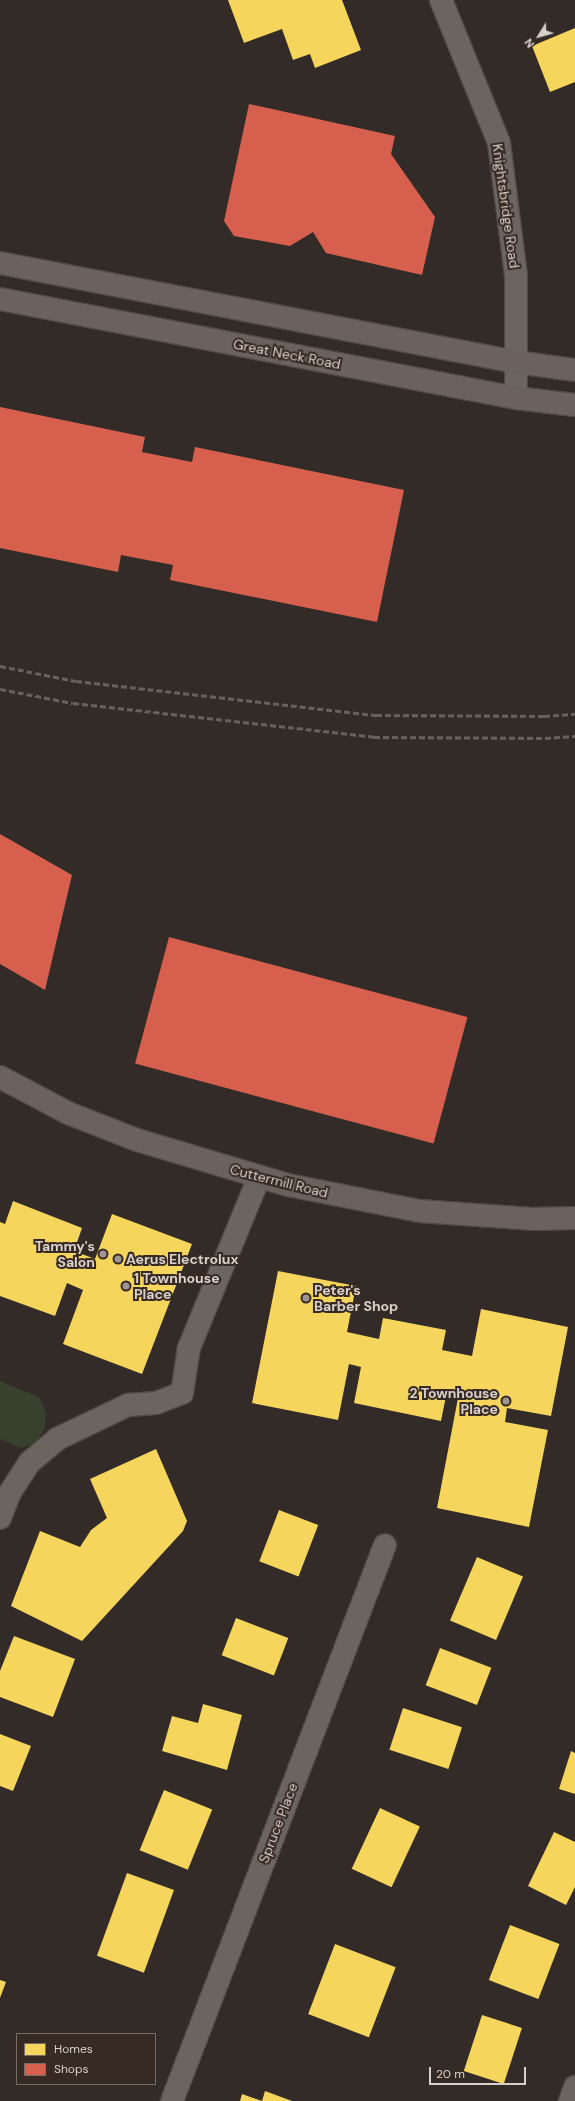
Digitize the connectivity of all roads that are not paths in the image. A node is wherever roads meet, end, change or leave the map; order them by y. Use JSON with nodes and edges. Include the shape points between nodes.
{"nodes":[{"id":1,"x":441,"y":0,"type":"edge"},
{"id":2,"x":0,"y":263,"type":"edge"},
{"id":3,"x":0,"y":299,"type":"edge"},
{"id":4,"x":516,"y":362,"type":"junction"},
{"id":5,"x":575,"y":370,"type":"edge"},
{"id":6,"x":516,"y":398,"type":"junction"},
{"id":7,"x":575,"y":405,"type":"edge"},
{"id":8,"x":0,"y":1077,"type":"edge"},
{"id":9,"x":259,"y":1177,"type":"junction"},
{"id":10,"x":575,"y":1218,"type":"edge"},
{"id":11,"x":0,"y":1518,"type":"edge"},
{"id":12,"x":385,"y":1545,"type":"dead end"},
{"id":13,"x":575,"y":2087,"type":"edge"},
{"id":14,"x":172,"y":2101,"type":"edge"},
{"id":15,"x":570,"y":2101,"type":"edge"}],
"edges":[{"from":1,"to":4,"type":"street","name":"Knightsbridge Road","via":[[499,143],[516,274]]},
{"from":2,"to":4,"type":"main road"},
{"from":3,"to":6,"type":"main road","name":"Great Neck Road"},
{"from":4,"to":5,"type":"main road"},
{"from":4,"to":6,"type":"street","name":"Knightsbridge Road"},
{"from":6,"to":7,"type":"main road","name":"Great Neck Road"},
{"from":8,"to":9,"type":"main road","name":"Cuttermill Road","via":[[68,1113],[138,1140]]},
{"from":9,"to":10,"type":"main road","name":"Cuttermill Road","via":[[349,1199],[419,1211],[532,1219]]},
{"from":9,"to":11,"type":"street","via":[[189,1348],[182,1393],[156,1403],[128,1405],[57,1440],[30,1462],[9,1494]]},
{"from":12,"to":14,"type":"street","name":"Spruce Place"},
{"from":13,"to":15,"type":"street"}]}
